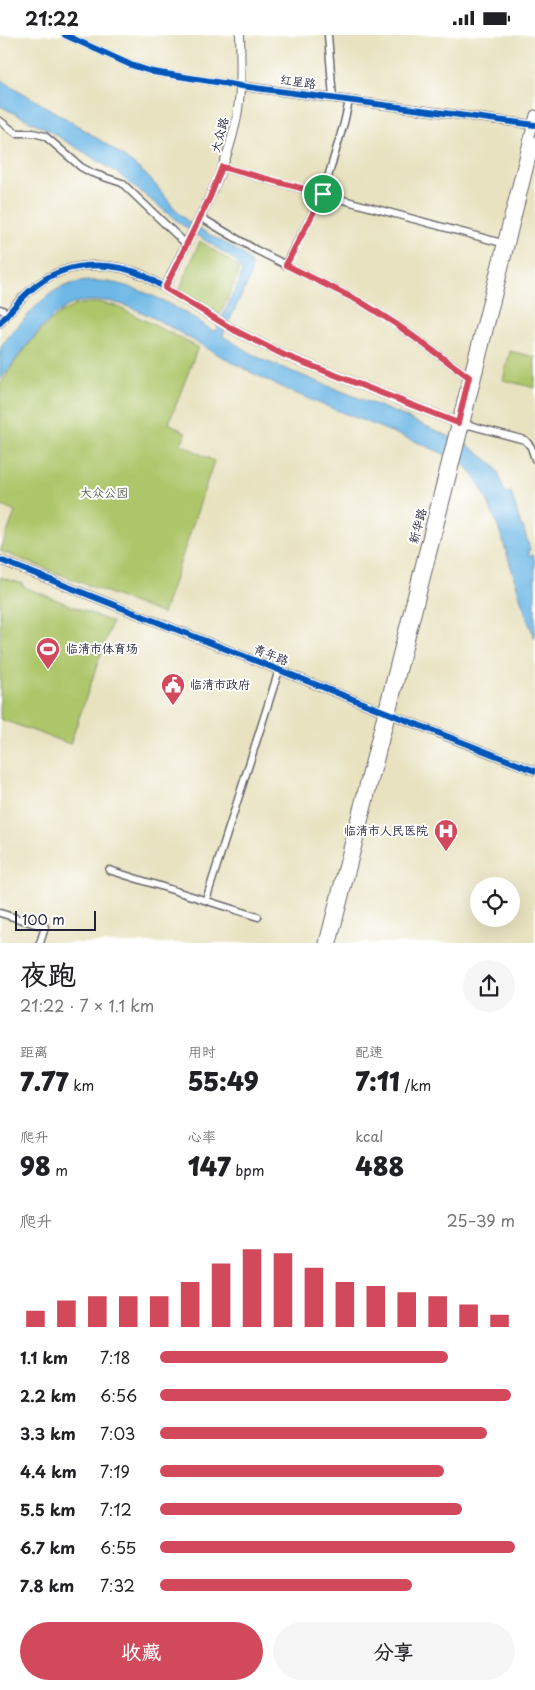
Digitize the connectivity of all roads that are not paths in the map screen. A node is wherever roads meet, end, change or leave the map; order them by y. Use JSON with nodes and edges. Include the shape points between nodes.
{"nodes":[{"id":1,"x":65,"y":35,"type":"edge"},
{"id":2,"x":240,"y":35,"type":"edge"},
{"id":3,"x":328,"y":35,"type":"edge"},
{"id":4,"x":241,"y":86,"type":"junction"},
{"id":5,"x":333,"y":98,"type":"junction"},
{"id":6,"x":349,"y":101,"type":"junction"},
{"id":7,"x":0,"y":121,"type":"edge"},
{"id":8,"x":534,"y":122,"type":"edge"},
{"id":9,"x":535,"y":141,"type":"edge"},
{"id":10,"x":222,"y":167,"type":"junction"},
{"id":11,"x":323,"y":194,"type":"junction"},
{"id":12,"x":200,"y":217,"type":"junction"},
{"id":13,"x":502,"y":243,"type":"junction"},
{"id":14,"x":186,"y":244,"type":"junction"},
{"id":15,"x":286,"y":265,"type":"junction"},
{"id":16,"x":165,"y":288,"type":"junction"},
{"id":17,"x":0,"y":309,"type":"edge"},
{"id":18,"x":8,"y":313,"type":"junction"},
{"id":19,"x":0,"y":323,"type":"edge"},
{"id":20,"x":469,"y":377,"type":"junction"},
{"id":21,"x":460,"y":428,"type":"junction"},
{"id":22,"x":535,"y":459,"type":"edge"},
{"id":23,"x":0,"y":560,"type":"edge"},
{"id":24,"x":279,"y":670,"type":"junction"},
{"id":25,"x":386,"y":712,"type":"junction"},
{"id":26,"x":535,"y":771,"type":"edge"},
{"id":27,"x":109,"y":870,"type":"dead end"},
{"id":28,"x":206,"y":900,"type":"junction"},
{"id":29,"x":0,"y":913,"type":"edge"},
{"id":30,"x":258,"y":917,"type":"dead end"},
{"id":31,"x":40,"y":943,"type":"edge"},
{"id":32,"x":324,"y":943,"type":"edge"},
{"id":33,"x":332,"y":943,"type":"edge"}],
"edges":[{"from":1,"to":4,"type":"street","name":"红星路","via":[[153,72]]},
{"from":2,"to":4,"type":"street","name":"大众路"},
{"from":3,"to":5,"type":"street"},
{"from":4,"to":5,"type":"street","name":"红星路"},
{"from":4,"to":10,"type":"street","name":"大众路","via":[[234,132]]},
{"from":5,"to":6,"type":"street","name":"红星路"},
{"from":6,"to":8,"type":"street","name":"红星路"},
{"from":6,"to":11,"type":"street"},
{"from":7,"to":14,"type":"street","via":[[16,133],[45,136],[81,167],[122,183]]},
{"from":8,"to":13,"type":"main road","name":"新华路"},
{"from":9,"to":21,"type":"main road","name":"新华路"},
{"from":10,"to":11,"type":"street"},
{"from":10,"to":12,"type":"street","name":"大众路"},
{"from":11,"to":13,"type":"street"},
{"from":11,"to":15,"type":"street"},
{"from":12,"to":14,"type":"street","name":"大众路"},
{"from":12,"to":15,"type":"street"},
{"from":13,"to":20,"type":"main road","name":"新华路"},
{"from":14,"to":16,"type":"street","name":"大众路"},
{"from":15,"to":20,"type":"street","via":[[361,302]]},
{"from":16,"to":18,"type":"street","via":[[136,272],[118,267],[75,268],[41,282]]},
{"from":16,"to":21,"type":"street","via":[[234,330],[284,355]]},
{"from":17,"to":18,"type":"street"},
{"from":18,"to":19,"type":"street"},
{"from":20,"to":21,"type":"main road","name":"新华路"},
{"from":21,"to":22,"type":"street","via":[[525,439]]},
{"from":21,"to":25,"type":"main road","name":"新华路"},
{"from":23,"to":24,"type":"street","name":"青年路"},
{"from":24,"to":25,"type":"street","name":"青年路"},
{"from":24,"to":28,"type":"street"},
{"from":25,"to":26,"type":"street","name":"青年路"},
{"from":25,"to":32,"type":"main road","name":"新华路"},
{"from":25,"to":33,"type":"main road","name":"新华路"},
{"from":27,"to":28,"type":"street"},
{"from":28,"to":30,"type":"street"},
{"from":29,"to":31,"type":"street","via":[[45,927]]}]}
